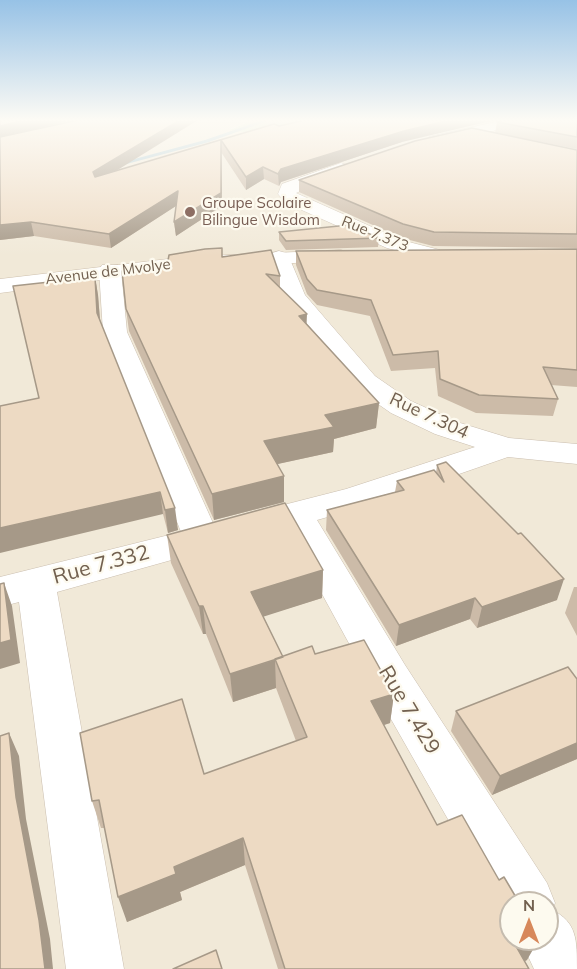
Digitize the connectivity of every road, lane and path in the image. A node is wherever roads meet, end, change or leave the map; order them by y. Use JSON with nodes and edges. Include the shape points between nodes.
{"nodes":[{"id":1,"x":349,"y":165,"type":"edge"},
{"id":2,"x":433,"y":254,"type":"junction"},
{"id":3,"x":455,"y":254,"type":"edge"},
{"id":4,"x":279,"y":257,"type":"junction"},
{"id":5,"x":110,"y":270,"type":"junction"},
{"id":6,"x":0,"y":286,"type":"edge"},
{"id":7,"x":506,"y":447,"type":"junction"},
{"id":8,"x":577,"y":454,"type":"edge"},
{"id":9,"x":296,"y":514,"type":"junction"},
{"id":10,"x":202,"y":538,"type":"junction"},
{"id":11,"x":18,"y":587,"type":"edge"},
{"id":12,"x":520,"y":891,"type":"edge"},
{"id":13,"x":556,"y":951,"type":"edge"},
{"id":14,"x":95,"y":969,"type":"edge"},
{"id":15,"x":567,"y":969,"type":"edge"}],
"edges":[{"from":1,"to":2,"type":"street","name":"Rue 7.373","via":[[288,188],[287,194],[394,244]]},
{"from":2,"to":3,"type":"street","name":"Avenue de Mvolye"},
{"from":2,"to":4,"type":"street","name":"Avenue de Mvolye"},
{"from":4,"to":5,"type":"street","name":"Avenue de Mvolye"},
{"from":4,"to":7,"type":"street","name":"Rue 7.304","via":[[294,297],[365,382],[401,407],[447,428]]},
{"from":5,"to":6,"type":"street","name":"Avenue de Mvolye"},
{"from":5,"to":10,"type":"street","via":[[115,332]]},
{"from":7,"to":8,"type":"street","name":"Rue 7.304"},
{"from":7,"to":9,"type":"street","name":"Rue 7.332"},
{"from":9,"to":10,"type":"street","name":"Rue 7.332"},
{"from":9,"to":12,"type":"street","name":"Rue 7.429"},
{"from":10,"to":11,"type":"street","name":"Rue 7.332"},
{"from":11,"to":14,"type":"street","name":"Rue 7.332"},
{"from":13,"to":15,"type":"street"}]}
